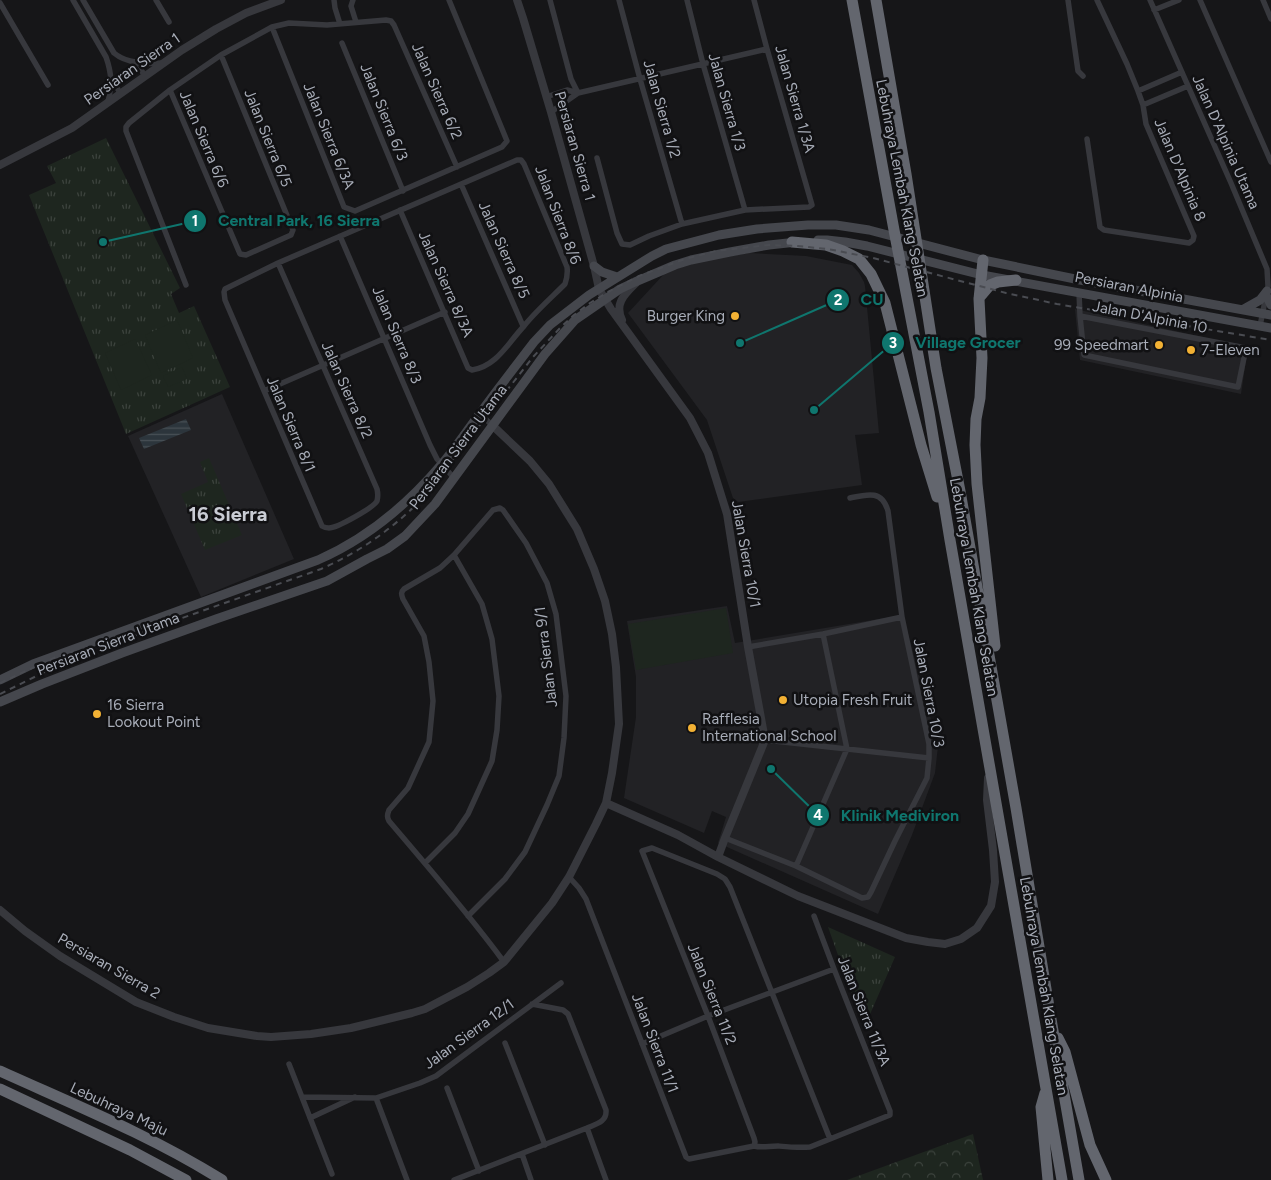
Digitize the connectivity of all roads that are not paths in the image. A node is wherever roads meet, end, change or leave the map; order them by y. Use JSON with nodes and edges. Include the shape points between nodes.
{"nodes":[{"id":1,"x":74,"y":0,"type":"edge"},
{"id":2,"x":83,"y":0,"type":"edge"},
{"id":3,"x":156,"y":0,"type":"edge"},
{"id":4,"x":281,"y":0,"type":"edge"},
{"id":5,"x":334,"y":0,"type":"edge"},
{"id":6,"x":353,"y":0,"type":"edge"},
{"id":7,"x":449,"y":0,"type":"edge"},
{"id":8,"x":517,"y":0,"type":"edge"},
{"id":9,"x":550,"y":0,"type":"edge"},
{"id":10,"x":619,"y":0,"type":"edge"},
{"id":11,"x":687,"y":0,"type":"edge"},
{"id":12,"x":754,"y":0,"type":"edge"},
{"id":13,"x":852,"y":0,"type":"edge"},
{"id":14,"x":876,"y":0,"type":"edge"},
{"id":15,"x":1068,"y":0,"type":"edge"},
{"id":16,"x":1097,"y":0,"type":"edge"},
{"id":17,"x":1150,"y":0,"type":"edge"},
{"id":18,"x":1180,"y":0,"type":"edge"},
{"id":19,"x":1200,"y":0,"type":"edge"},
{"id":20,"x":1263,"y":0,"type":"edge"},
{"id":21,"x":1169,"y":2,"type":"edge"},
{"id":22,"x":0,"y":3,"type":"edge"},
{"id":23,"x":1154,"y":10,"type":"junction"},
{"id":24,"x":1271,"y":19,"type":"edge"},
{"id":25,"x":96,"y":21,"type":"junction"},
{"id":26,"x":169,"y":22,"type":"dead end"},
{"id":27,"x":356,"y":22,"type":"junction"},
{"id":28,"x":340,"y":24,"type":"junction"},
{"id":29,"x":88,"y":26,"type":"junction"},
{"id":30,"x":272,"y":27,"type":"junction"},
{"id":31,"x":342,"y":44,"type":"dead end"},
{"id":32,"x":766,"y":49,"type":"junction"},
{"id":33,"x":114,"y":53,"type":"junction"},
{"id":34,"x":221,"y":55,"type":"junction"},
{"id":35,"x":106,"y":58,"type":"junction"},
{"id":36,"x":136,"y":62,"type":"junction"},
{"id":37,"x":165,"y":62,"type":"junction"},
{"id":38,"x":703,"y":64,"type":"junction"},
{"id":39,"x":1182,"y":72,"type":"junction"},
{"id":40,"x":145,"y":76,"type":"junction"},
{"id":41,"x":1083,"y":76,"type":"dead end"},
{"id":42,"x":112,"y":79,"type":"junction"},
{"id":43,"x":640,"y":79,"type":"junction"},
{"id":44,"x":48,"y":85,"type":"dead end"},
{"id":45,"x":1188,"y":86,"type":"junction"},
{"id":46,"x":170,"y":90,"type":"junction"},
{"id":47,"x":1138,"y":92,"type":"junction"},
{"id":48,"x":120,"y":93,"type":"junction"},
{"id":49,"x":578,"y":93,"type":"junction"},
{"id":50,"x":546,"y":96,"type":"junction"},
{"id":51,"x":108,"y":102,"type":"junction"},
{"id":52,"x":1143,"y":105,"type":"junction"},
{"id":53,"x":551,"y":112,"type":"junction"},
{"id":54,"x":1087,"y":139,"type":"dead end"},
{"id":55,"x":597,"y":158,"type":"dead end"},
{"id":56,"x":1271,"y":162,"type":"edge"},
{"id":57,"x":0,"y":165,"type":"edge"},
{"id":58,"x":457,"y":167,"type":"junction"},
{"id":59,"x":461,"y":184,"type":"junction"},
{"id":60,"x":403,"y":191,"type":"junction"},
{"id":61,"x":400,"y":210,"type":"junction"},
{"id":62,"x":745,"y":210,"type":"junction"},
{"id":63,"x":682,"y":224,"type":"junction"},
{"id":64,"x":340,"y":236,"type":"junction"},
{"id":65,"x":792,"y":242,"type":"junction"},
{"id":66,"x":957,"y":253,"type":"joint"},
{"id":67,"x":240,"y":254,"type":"joint"},
{"id":68,"x":983,"y":260,"type":"junction"},
{"id":69,"x":278,"y":263,"type":"junction"},
{"id":70,"x":594,"y":266,"type":"junction"},
{"id":71,"x":956,"y":268,"type":"joint"},
{"id":72,"x":982,"y":275,"type":"junction"},
{"id":73,"x":617,"y":277,"type":"junction"},
{"id":74,"x":640,"y":280,"type":"junction"},
{"id":75,"x":1016,"y":280,"type":"junction"},
{"id":76,"x":186,"y":285,"type":"dead end"},
{"id":77,"x":600,"y":289,"type":"junction"},
{"id":78,"x":1079,"y":292,"type":"junction"},
{"id":79,"x":1266,"y":293,"type":"junction"},
{"id":80,"x":979,"y":298,"type":"junction"},
{"id":81,"x":605,"y":299,"type":"junction"},
{"id":82,"x":1271,"y":305,"type":"edge"},
{"id":83,"x":1244,"y":310,"type":"junction"},
{"id":84,"x":445,"y":312,"type":"junction"},
{"id":85,"x":1267,"y":314,"type":"edge"},
{"id":86,"x":1080,"y":316,"type":"junction"},
{"id":87,"x":523,"y":326,"type":"junction"},
{"id":88,"x":625,"y":326,"type":"junction"},
{"id":89,"x":1260,"y":326,"type":"junction"},
{"id":90,"x":1271,"y":328,"type":"edge"},
{"id":91,"x":384,"y":339,"type":"junction"},
{"id":92,"x":323,"y":366,"type":"junction"},
{"id":93,"x":264,"y":391,"type":"junction"},
{"id":94,"x":480,"y":414,"type":"junction"},
{"id":95,"x":492,"y":425,"type":"junction"},
{"id":96,"x":442,"y":464,"type":"junction"},
{"id":97,"x":454,"y":478,"type":"junction"},
{"id":98,"x":850,"y":498,"type":"dead end"},
{"id":99,"x":353,"y":518,"type":"joint"},
{"id":100,"x":950,"y":540,"type":"junction"},
{"id":101,"x":454,"y":555,"type":"junction"},
{"id":102,"x":902,"y":617,"type":"junction"},
{"id":103,"x":823,"y":634,"type":"junction"},
{"id":104,"x":748,"y":647,"type":"junction"},
{"id":105,"x":0,"y":680,"type":"edge"},
{"id":106,"x":0,"y":702,"type":"edge"},
{"id":107,"x":765,"y":740,"type":"junction"},
{"id":108,"x":847,"y":749,"type":"junction"},
{"id":109,"x":929,"y":758,"type":"junction"},
{"id":110,"x":989,"y":758,"type":"junction"},
{"id":111,"x":606,"y":803,"type":"junction"},
{"id":112,"x":1016,"y":808,"type":"junction"},
{"id":113,"x":725,"y":838,"type":"junction"},
{"id":114,"x":718,"y":858,"type":"junction"},
{"id":115,"x":425,"y":863,"type":"junction"},
{"id":116,"x":796,"y":866,"type":"junction"},
{"id":117,"x":569,"y":877,"type":"junction"},
{"id":118,"x":0,"y":910,"type":"edge"},
{"id":119,"x":468,"y":916,"type":"junction"},
{"id":120,"x":814,"y":916,"type":"dead end"},
{"id":121,"x":504,"y":962,"type":"junction"},
{"id":122,"x":834,"y":969,"type":"junction"},
{"id":123,"x":561,"y":983,"type":"dead end"},
{"id":124,"x":772,"y":991,"type":"junction"},
{"id":125,"x":532,"y":1004,"type":"junction"},
{"id":126,"x":708,"y":1016,"type":"junction"},
{"id":127,"x":1052,"y":1025,"type":"junction"},
{"id":128,"x":505,"y":1044,"type":"dead end"},
{"id":129,"x":642,"y":1044,"type":"junction"},
{"id":130,"x":289,"y":1064,"type":"dead end"},
{"id":131,"x":0,"y":1071,"type":"edge"},
{"id":132,"x":447,"y":1088,"type":"dead end"},
{"id":133,"x":0,"y":1089,"type":"edge"},
{"id":134,"x":1046,"y":1090,"type":"junction"},
{"id":135,"x":302,"y":1097,"type":"junction"},
{"id":136,"x":356,"y":1097,"type":"junction"},
{"id":137,"x":376,"y":1098,"type":"junction"},
{"id":138,"x":310,"y":1118,"type":"junction"},
{"id":139,"x":587,"y":1128,"type":"junction"},
{"id":140,"x":830,"y":1139,"type":"junction"},
{"id":141,"x":546,"y":1144,"type":"junction"},
{"id":142,"x":754,"y":1146,"type":"junction"},
{"id":143,"x":522,"y":1154,"type":"junction"},
{"id":144,"x":479,"y":1171,"type":"junction"},
{"id":145,"x":332,"y":1174,"type":"dead end"},
{"id":146,"x":186,"y":1180,"type":"edge"},
{"id":147,"x":222,"y":1180,"type":"edge"},
{"id":148,"x":407,"y":1180,"type":"edge"},
{"id":149,"x":456,"y":1180,"type":"edge"},
{"id":150,"x":531,"y":1180,"type":"edge"},
{"id":151,"x":606,"y":1180,"type":"edge"},
{"id":152,"x":1048,"y":1180,"type":"edge"},
{"id":153,"x":1062,"y":1180,"type":"edge"},
{"id":154,"x":1079,"y":1180,"type":"edge"},
{"id":155,"x":1106,"y":1180,"type":"edge"}],
"edges":[{"from":1,"to":29,"type":"street"},
{"from":2,"to":25,"type":"street"},
{"from":3,"to":26,"type":"street"},
{"from":4,"to":37,"type":"street","name":"Persiaran Sierra 1","via":[[216,29]]},
{"from":5,"to":28,"type":"street"},
{"from":6,"to":27,"type":"street","via":[[350,6]]},
{"from":7,"to":58,"type":"street","name":"Jalan Sierra 6/3A","via":[[507,141],[502,147]]},
{"from":8,"to":50,"type":"street","name":"Persiaran Sierra 1"},
{"from":9,"to":49,"type":"street"},
{"from":10,"to":43,"type":"street","name":"Jalan Sierra 1/2"},
{"from":11,"to":38,"type":"street","name":"Jalan Sierra 1/3"},
{"from":12,"to":32,"type":"street","name":"Jalan Sierra 1/3A"},
{"from":13,"to":100,"type":"highway","name":"Lebuhraya Lembah Klang Selatan","via":[[930,412]]},
{"from":14,"to":112,"type":"highway","name":"Lebuhraya Lembah Klang Selatan","via":[[936,368]]},
{"from":15,"to":41,"type":"street","via":[[1078,70]]},
{"from":16,"to":47,"type":"street"},
{"from":17,"to":23,"type":"street","name":"Jalan D'Alpinia Utama"},
{"from":18,"to":21,"type":"street"},
{"from":19,"to":56,"type":"street"},
{"from":20,"to":24,"type":"street"},
{"from":21,"to":23,"type":"street"},
{"from":22,"to":44,"type":"street"},
{"from":23,"to":39,"type":"street","name":"Jalan D'Alpinia Utama"},
{"from":25,"to":29,"type":"street"},
{"from":25,"to":33,"type":"street"},
{"from":27,"to":28,"type":"street"},
{"from":27,"to":58,"type":"street","name":"Jalan Sierra 6/2","via":[[386,20],[394,25]]},
{"from":28,"to":30,"type":"street","via":[[289,23]]},
{"from":29,"to":35,"type":"street"},
{"from":30,"to":34,"type":"street"},
{"from":30,"to":60,"type":"street","name":"Jalan Sierra 6/3A","via":[[344,207],[355,211]]},
{"from":31,"to":60,"type":"street","name":"Jalan Sierra 6/3"},
{"from":32,"to":38,"type":"street"},
{"from":32,"to":62,"type":"street","name":"Jalan Sierra 1/3A","via":[[812,205]]},
{"from":33,"to":35,"type":"street"},
{"from":33,"to":36,"type":"street"},
{"from":34,"to":46,"type":"street"},
{"from":34,"to":67,"type":"street","name":"Jalan Sierra 6/5","via":[[292,230],[291,235],[246,255]]},
{"from":35,"to":42,"type":"street"},
{"from":36,"to":37,"type":"street"},
{"from":36,"to":40,"type":"street"},
{"from":37,"to":40,"type":"street","name":"Persiaran Sierra 1"},
{"from":38,"to":43,"type":"street"},
{"from":38,"to":62,"type":"street","name":"Jalan Sierra 1/3"},
{"from":39,"to":45,"type":"street","name":"Jalan D'Alpinia Utama"},
{"from":39,"to":47,"type":"street"},
{"from":40,"to":48,"type":"street","name":"Persiaran Sierra 1"},
{"from":42,"to":48,"type":"street"},
{"from":42,"to":51,"type":"street"},
{"from":43,"to":49,"type":"street"},
{"from":43,"to":63,"type":"street","name":"Jalan Sierra 1/2"},
{"from":45,"to":52,"type":"street"},
{"from":45,"to":79,"type":"street","name":"Jalan D'Alpinia Utama","via":[[1267,269]]},
{"from":46,"to":67,"type":"street","name":"Jalan Sierra 6/6"},
{"from":46,"to":76,"type":"street","via":[[128,123],[126,131]]},
{"from":47,"to":52,"type":"street"},
{"from":48,"to":51,"type":"street","name":"Persiaran Sierra 1"},
{"from":49,"to":50,"type":"street","via":[[567,90]]},
{"from":49,"to":53,"type":"street"},
{"from":50,"to":53,"type":"street","name":"Persiaran Sierra 1"},
{"from":51,"to":57,"type":"street","name":"Persiaran Sierra 1","via":[[72,128]]},
{"from":52,"to":54,"type":"street","name":"Jalan D'Alpinia 8","via":[[1146,124],[1194,236],[1190,243],[1100,227]]},
{"from":53,"to":70,"type":"street","name":"Persiaran Sierra 1"},
{"from":55,"to":63,"type":"street","via":[[616,233],[622,244],[630,245]]},
{"from":58,"to":60,"type":"street","name":"Jalan Sierra 6/3A"},
{"from":59,"to":61,"type":"street"},
{"from":59,"to":87,"type":"street","name":"Jalan Sierra 8/5"},
{"from":59,"to":87,"type":"street","name":"Jalan Sierra 8/6","via":[[517,160],[524,164],[568,273],[565,284]]},
{"from":61,"to":64,"type":"street"},
{"from":61,"to":84,"type":"street","name":"Jalan Sierra 8/3A"},
{"from":62,"to":63,"type":"street"},
{"from":64,"to":69,"type":"street"},
{"from":64,"to":91,"type":"street","name":"Jalan Sierra 8/3"},
{"from":65,"to":71,"type":"main road","name":"Persiaran Sierra Utama","via":[[827,240],[867,246]]},
{"from":65,"to":74,"type":"main road","name":"Persiaran Sierra Utama","via":[[691,260]]},
{"from":65,"to":100,"type":"highway","via":[[826,245],[843,251],[859,259],[871,274],[885,303],[921,445]]},
{"from":66,"to":68,"type":"main road","name":"Persiaran Alpinia"},
{"from":66,"to":73,"type":"main road","name":"Persiaran Sierra Utama","via":[[869,230],[808,224],[757,228],[666,249]]},
{"from":68,"to":72,"type":"highway"},
{"from":68,"to":83,"type":"main road","name":"Persiaran Alpinia"},
{"from":69,"to":92,"type":"street","name":"Jalan Sierra 8/2"},
{"from":69,"to":93,"type":"street","name":"Jalan Sierra 8/1","via":[[224,292]]},
{"from":70,"to":73,"type":"main road"},
{"from":70,"to":77,"type":"street","name":"Persiaran Sierra 1"},
{"from":71,"to":72,"type":"main road","name":"Persiaran Alpinia"},
{"from":72,"to":75,"type":"main road","name":"Persiaran Alpinia"},
{"from":72,"to":80,"type":"highway"},
{"from":73,"to":77,"type":"main road","name":"Persiaran Sierra Utama"},
{"from":74,"to":81,"type":"main road","name":"Persiaran Sierra Utama"},
{"from":74,"to":88,"type":"street","via":[[621,299],[619,310]]},
{"from":75,"to":78,"type":"main road","name":"Persiaran Alpinia"},
{"from":75,"to":80,"type":"highway","via":[[998,282]]},
{"from":77,"to":81,"type":"street","name":"Persiaran Sierra 1"},
{"from":77,"to":94,"type":"main road","name":"Persiaran Sierra Utama","via":[[550,325]]},
{"from":78,"to":86,"type":"street"},
{"from":78,"to":89,"type":"main road","name":"Persiaran Alpinia"},
{"from":79,"to":82,"type":"main road"},
{"from":79,"to":83,"type":"main road"},
{"from":79,"to":85,"type":"street","name":"Jalan D'Alpinia Utama"},
{"from":80,"to":112,"type":"highway","via":[[982,358],[976,419],[977,484]]},
{"from":81,"to":88,"type":"street","name":"Jalan Sierra 10/1"},
{"from":81,"to":95,"type":"main road","name":"Persiaran Sierra Utama","via":[[575,320],[562,334]]},
{"from":83,"to":85,"type":"main road","name":"Persiaran Alpinia"},
{"from":84,"to":87,"type":"street","name":"Jalan Sierra 8/3A","via":[[468,368],[472,370],[489,364],[502,353]]},
{"from":84,"to":91,"type":"street"},
{"from":85,"to":89,"type":"street","name":"Jalan D'Alpinia Utama"},
{"from":86,"to":86,"type":"street","name":"Jalan D'Alpinia 10","via":[[1084,355],[1238,387],[1246,348]]},
{"from":88,"to":104,"type":"street","name":"Jalan Sierra 10/1","via":[[690,418],[708,453],[727,514]]},
{"from":89,"to":90,"type":"main road","name":"Persiaran Alpinia"},
{"from":91,"to":92,"type":"street"},
{"from":91,"to":96,"type":"street","name":"Jalan Sierra 8/3","via":[[430,445]]},
{"from":92,"to":93,"type":"street"},
{"from":92,"to":99,"type":"street","name":"Jalan Sierra 8/2","via":[[377,489],[375,503]]},
{"from":93,"to":99,"type":"street","name":"Jalan Sierra 8/1","via":[[322,526],[332,528]]},
{"from":94,"to":95,"type":"street","name":"Persiaran Sierra 2"},
{"from":94,"to":96,"type":"main road","name":"Persiaran Sierra Utama"},
{"from":95,"to":97,"type":"main road","name":"Persiaran Sierra Utama"},
{"from":95,"to":111,"type":"street","name":"Persiaran Sierra 2","via":[[549,484],[577,529],[605,601],[616,667],[619,724]]},
{"from":96,"to":97,"type":"street","name":"Jalan Sierra 8/3"},
{"from":96,"to":105,"type":"main road","name":"Persiaran Sierra Utama","via":[[398,510],[335,553],[33,664]]},
{"from":97,"to":106,"type":"main road","name":"Persiaran Sierra Utama","via":[[436,504],[405,536],[327,581],[160,639]]},
{"from":98,"to":102,"type":"street","name":"Jalan Sierra 10/3","via":[[874,494],[886,503]]},
{"from":100,"to":110,"type":"highway","name":"Lebuhraya Lembah Klang Selatan"},
{"from":101,"to":115,"type":"street","via":[[482,604],[492,639],[499,696],[497,730],[492,761],[468,814],[455,833]]},
{"from":101,"to":115,"type":"street","via":[[440,568],[404,588],[401,595],[424,636],[433,701],[429,742],[408,788],[388,810],[387,818]]},
{"from":101,"to":119,"type":"street","name":"Jalan Sierra 9/1","via":[[493,510],[503,510],[526,543],[547,584],[556,614],[566,696],[558,776],[547,805],[525,852],[505,879]]},
{"from":102,"to":103,"type":"street"},
{"from":102,"to":109,"type":"street","name":"Jalan Sierra 10/3","via":[[929,744]]},
{"from":103,"to":104,"type":"street"},
{"from":103,"to":108,"type":"street"},
{"from":104,"to":107,"type":"street","name":"Jalan Sierra 10/1"},
{"from":107,"to":108,"type":"street"},
{"from":107,"to":113,"type":"street"},
{"from":108,"to":109,"type":"street"},
{"from":108,"to":116,"type":"street"},
{"from":109,"to":116,"type":"street","name":"Jalan Sierra 10/3","via":[[927,778],[868,896],[862,898]]},
{"from":110,"to":114,"type":"street","via":[[987,800],[995,882],[990,906],[977,928],[961,939],[945,944],[906,938],[798,896]]},
{"from":110,"to":134,"type":"highway","name":"Lebuhraya Lembah Klang Selatan"},
{"from":111,"to":114,"type":"street","via":[[678,835]]},
{"from":111,"to":117,"type":"street","name":"Persiaran Sierra 2"},
{"from":112,"to":127,"type":"highway","name":"Lebuhraya Lembah Klang Selatan"},
{"from":113,"to":114,"type":"street"},
{"from":113,"to":116,"type":"street"},
{"from":115,"to":119,"type":"street"},
{"from":117,"to":121,"type":"street","name":"Persiaran Sierra 2"},
{"from":117,"to":129,"type":"street","name":"Jalan Sierra 11/1","via":[[586,900]]},
{"from":118,"to":121,"type":"street","name":"Persiaran Sierra 2","via":[[60,956],[136,1002],[208,1028],[256,1036],[311,1034],[412,1013],[467,987]]},
{"from":119,"to":121,"type":"street"},
{"from":120,"to":122,"type":"street","name":"Jalan Sierra 11/3A"},
{"from":122,"to":124,"type":"street"},
{"from":122,"to":140,"type":"street","name":"Jalan Sierra 11/3A","via":[[890,1115]]},
{"from":123,"to":125,"type":"street","name":"Jalan Sierra 12/1"},
{"from":124,"to":126,"type":"street"},
{"from":124,"to":126,"type":"street","name":"Jalan Sierra 11/2","via":[[725,879],[652,848],[642,852]]},
{"from":124,"to":140,"type":"street"},
{"from":125,"to":137,"type":"street","name":"Jalan Sierra 12/1","via":[[436,1076]]},
{"from":125,"to":139,"type":"street","via":[[563,1010],[568,1014],[606,1110],[604,1121]]},
{"from":126,"to":129,"type":"street"},
{"from":126,"to":142,"type":"street","name":"Jalan Sierra 11/2","via":[[754,1138]]},
{"from":127,"to":154,"type":"highway","name":"Lebuhraya Lembah Klang Selatan"},
{"from":127,"to":155,"type":"highway","via":[[1065,1052],[1090,1145]]},
{"from":128,"to":141,"type":"street"},
{"from":129,"to":142,"type":"street","name":"Jalan Sierra 11/1","via":[[686,1157],[692,1159]]},
{"from":130,"to":135,"type":"street"},
{"from":131,"to":147,"type":"highway","name":"Lebuhraya Maju","via":[[138,1134]]},
{"from":132,"to":144,"type":"street"},
{"from":133,"to":146,"type":"highway"},
{"from":134,"to":152,"type":"highway","via":[[1041,1107]]},
{"from":134,"to":153,"type":"highway","name":"Lebuhraya Lembah Klang Selatan"},
{"from":135,"to":136,"type":"street","name":"Jalan Sierra 12/1"},
{"from":135,"to":138,"type":"street"},
{"from":136,"to":137,"type":"street","name":"Jalan Sierra 12/1"},
{"from":136,"to":138,"type":"street"},
{"from":137,"to":148,"type":"street"},
{"from":138,"to":145,"type":"street"},
{"from":139,"to":141,"type":"street"},
{"from":139,"to":151,"type":"street"},
{"from":140,"to":142,"type":"street","via":[[800,1148]]},
{"from":141,"to":143,"type":"street"},
{"from":143,"to":144,"type":"street"},
{"from":143,"to":150,"type":"street"},
{"from":144,"to":149,"type":"street"}]}
